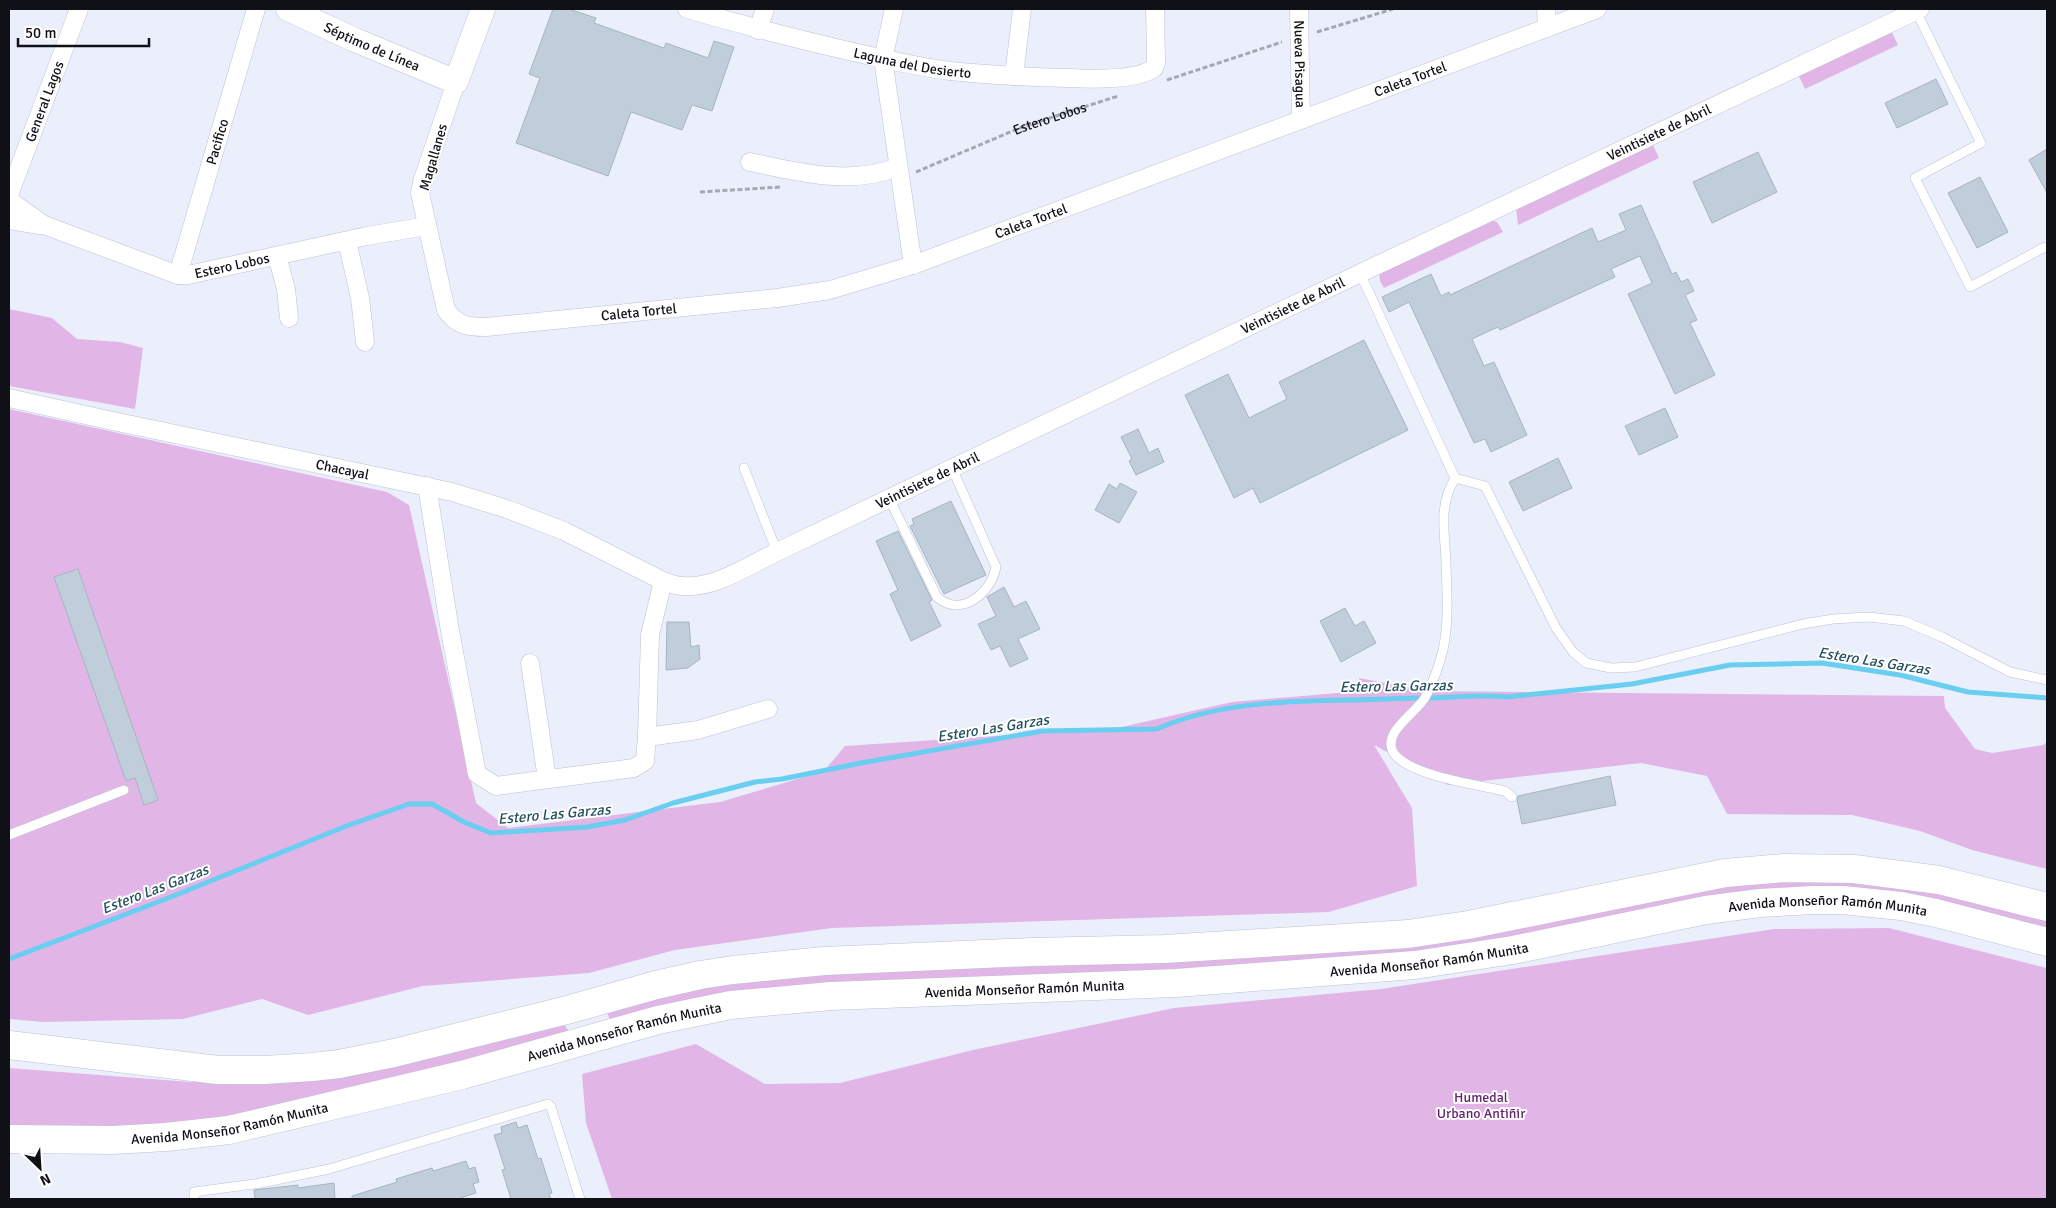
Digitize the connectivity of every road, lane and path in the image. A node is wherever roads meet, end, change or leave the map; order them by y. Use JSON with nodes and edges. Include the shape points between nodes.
{"nodes":[{"id":1,"x":79,"y":9,"type":"edge"},
{"id":2,"x":256,"y":9,"type":"edge"},
{"id":3,"x":288,"y":9,"type":"edge"},
{"id":4,"x":483,"y":9,"type":"edge"},
{"id":5,"x":687,"y":9,"type":"edge"},
{"id":6,"x":765,"y":9,"type":"edge"},
{"id":7,"x":894,"y":9,"type":"edge"},
{"id":8,"x":1022,"y":9,"type":"edge"},
{"id":9,"x":1155,"y":9,"type":"edge"},
{"id":10,"x":1299,"y":9,"type":"edge"},
{"id":11,"x":1393,"y":9,"type":"edge"},
{"id":12,"x":1546,"y":9,"type":"edge"},
{"id":13,"x":1597,"y":9,"type":"edge"},
{"id":14,"x":1918,"y":10,"type":"edge"},
{"id":15,"x":1547,"y":28,"type":"junction"},
{"id":16,"x":758,"y":30,"type":"junction"},
{"id":17,"x":1299,"y":37,"type":"junction"},
{"id":18,"x":883,"y":58,"type":"junction"},
{"id":19,"x":1014,"y":76,"type":"junction"},
{"id":20,"x":456,"y":82,"type":"junction"},
{"id":21,"x":1161,"y":82,"type":"dead end"},
{"id":22,"x":1127,"y":93,"type":"dead end"},
{"id":23,"x":1301,"y":120,"type":"junction"},
{"id":24,"x":750,"y":162,"type":"dead end"},
{"id":25,"x":898,"y":171,"type":"junction"},
{"id":26,"x":789,"y":187,"type":"dead end"},
{"id":27,"x":700,"y":192,"type":"dead end"},
{"id":28,"x":9,"y":195,"type":"edge"},
{"id":29,"x":9,"y":200,"type":"edge"},
{"id":30,"x":9,"y":220,"type":"edge"},
{"id":31,"x":44,"y":225,"type":"junction"},
{"id":32,"x":427,"y":226,"type":"junction"},
{"id":33,"x":347,"y":241,"type":"junction"},
{"id":34,"x":2044,"y":247,"type":"dead end"},
{"id":35,"x":277,"y":256,"type":"junction"},
{"id":36,"x":913,"y":265,"type":"junction"},
{"id":37,"x":1360,"y":273,"type":"junction"},
{"id":38,"x":178,"y":275,"type":"junction"},
{"id":39,"x":446,"y":310,"type":"joint"},
{"id":40,"x":290,"y":318,"type":"dead end"},
{"id":41,"x":365,"y":342,"type":"dead end"},
{"id":42,"x":9,"y":398,"type":"edge"},
{"id":43,"x":744,"y":468,"type":"dead end"},
{"id":44,"x":952,"y":468,"type":"junction"},
{"id":45,"x":1455,"y":478,"type":"junction"},
{"id":46,"x":427,"y":486,"type":"junction"},
{"id":47,"x":889,"y":498,"type":"junction"},
{"id":48,"x":777,"y":552,"type":"junction"},
{"id":49,"x":663,"y":581,"type":"junction"},
{"id":50,"x":530,"y":663,"type":"dead end"},
{"id":51,"x":2047,"y":680,"type":"edge"},
{"id":52,"x":768,"y":709,"type":"dead end"},
{"id":53,"x":647,"y":737,"type":"junction"},
{"id":54,"x":546,"y":779,"type":"junction"},
{"id":55,"x":124,"y":790,"type":"dead end"},
{"id":56,"x":1512,"y":797,"type":"dead end"},
{"id":57,"x":9,"y":835,"type":"edge"},
{"id":58,"x":2047,"y":907,"type":"edge"},
{"id":59,"x":2047,"y":942,"type":"edge"},
{"id":60,"x":598,"y":1002,"type":"junction"},
{"id":61,"x":567,"y":1010,"type":"junction"},
{"id":62,"x":607,"y":1034,"type":"junction"},
{"id":63,"x":578,"y":1043,"type":"junction"},
{"id":64,"x":9,"y":1045,"type":"edge"},
{"id":65,"x":9,"y":1139,"type":"edge"},
{"id":66,"x":194,"y":1199,"type":"edge"},
{"id":67,"x":580,"y":1199,"type":"edge"}],
"edges":[{"from":1,"to":28,"type":"street","name":"General Lagos"},
{"from":2,"to":38,"type":"street","name":"Pacifico"},
{"from":3,"to":20,"type":"street","name":"Séptimo de Línea"},
{"from":4,"to":20,"type":"street","name":"Magallanes"},
{"from":5,"to":16,"type":"street","name":"Laguna del Desierto"},
{"from":6,"to":16,"type":"street"},
{"from":7,"to":18,"type":"street"},
{"from":8,"to":19,"type":"street"},
{"from":9,"to":19,"type":"street","name":"Laguna del Desierto","via":[[1154,68],[1102,78]]},
{"from":10,"to":17,"type":"street","name":"Nueva Pisagua"},
{"from":11,"to":17,"type":"path"},
{"from":12,"to":15,"type":"street"},
{"from":13,"to":15,"type":"street","name":"Caleta Tortel"},
{"from":14,"to":34,"type":"lane","via":[[1981,143],[1915,178],[1970,287]]},
{"from":14,"to":37,"type":"street","name":"Veintisiete de Abril"},
{"from":15,"to":23,"type":"street","name":"Caleta Tortel"},
{"from":16,"to":18,"type":"street","name":"Laguna del Desierto"},
{"from":17,"to":21,"type":"path"},
{"from":17,"to":23,"type":"street","name":"Nueva Pisagua"},
{"from":18,"to":19,"type":"street","name":"Laguna del Desierto","via":[[948,71]]},
{"from":18,"to":25,"type":"street"},
{"from":20,"to":32,"type":"street","name":"Magallanes","via":[[420,193]]},
{"from":22,"to":25,"type":"path","name":"Estero Lobos","via":[[1022,127],[918,171]]},
{"from":23,"to":36,"type":"street","name":"Caleta Tortel"},
{"from":24,"to":25,"type":"street","via":[[817,176],[858,176]]},
{"from":25,"to":36,"type":"street"},
{"from":26,"to":27,"type":"path"},
{"from":29,"to":31,"type":"street","name":"Estero Lobos"},
{"from":30,"to":31,"type":"street","name":"Estero Lobos"},
{"from":31,"to":38,"type":"street","name":"Estero Lobos"},
{"from":32,"to":33,"type":"street","name":"Estero Lobos"},
{"from":32,"to":39,"type":"street","name":"Magallanes"},
{"from":33,"to":35,"type":"street","name":"Estero Lobos"},
{"from":33,"to":41,"type":"street","via":[[360,298]]},
{"from":35,"to":38,"type":"street","name":"Estero Lobos"},
{"from":35,"to":40,"type":"street"},
{"from":36,"to":39,"type":"street","name":"Caleta Tortel","via":[[830,290],[777,298],[486,327],[461,325]]},
{"from":37,"to":44,"type":"street","name":"Veintisiete de Abril"},
{"from":37,"to":45,"type":"lane"},
{"from":42,"to":46,"type":"street","name":"Chacayal"},
{"from":43,"to":48,"type":"lane"},
{"from":44,"to":47,"type":"street","name":"Veintisiete de Abril"},
{"from":44,"to":47,"type":"lane","via":[[996,568],[991,582],[974,599],[952,606],[937,597]]},
{"from":45,"to":51,"type":"lane","via":[[1485,486],[1556,628],[1573,652],[1586,663],[1611,668],[1636,667],[1803,624],[1869,617],[1904,621],[2010,672]]},
{"from":45,"to":56,"type":"lane","via":[[1446,492],[1442,530],[1446,562],[1442,654],[1425,698],[1400,724],[1391,745],[1403,763],[1416,770],[1505,792]]},
{"from":46,"to":49,"type":"street","name":"Chacayal","via":[[507,509],[564,531]]},
{"from":46,"to":54,"type":"street","via":[[477,774],[496,786]]},
{"from":47,"to":48,"type":"street","name":"Veintisiete de Abril"},
{"from":48,"to":49,"type":"street","name":"Veintisiete de Abril","via":[[716,581],[697,586]]},
{"from":49,"to":53,"type":"street","via":[[650,635]]},
{"from":50,"to":54,"type":"street"},
{"from":52,"to":53,"type":"street","via":[[698,730]]},
{"from":53,"to":54,"type":"street","via":[[644,761],[634,768]]},
{"from":55,"to":57,"type":"lane"},
{"from":58,"to":60,"type":"main road","name":"Avenida Monseñor Ramón Munita","via":[[1939,880],[1854,869],[1784,868],[1724,874],[1408,934],[1164,949],[792,964],[700,975]]},
{"from":59,"to":62,"type":"main road","name":"Avenida Monseñor Ramón Munita","via":[[1901,906],[1843,900],[1788,901],[1714,909],[1514,950],[1415,965],[1130,986],[774,1000],[688,1013]]},
{"from":60,"to":61,"type":"main road","name":"Avenida Monseñor Ramón Munita"},
{"from":60,"to":62,"type":"main road"},
{"from":61,"to":63,"type":"main road"},
{"from":61,"to":64,"type":"main road","name":"Avenida Monseñor Ramón Munita","via":[[394,1053],[339,1064],[287,1069],[218,1070]]},
{"from":62,"to":63,"type":"main road","name":"Avenida Monseñor Ramón Munita"},
{"from":63,"to":65,"type":"main road","name":"Avenida Monseñor Ramón Munita","via":[[421,1085],[228,1130],[113,1140]]},
{"from":66,"to":67,"type":"lane","via":[[194,1192],[329,1169],[548,1104],[552,1107]]}]}
